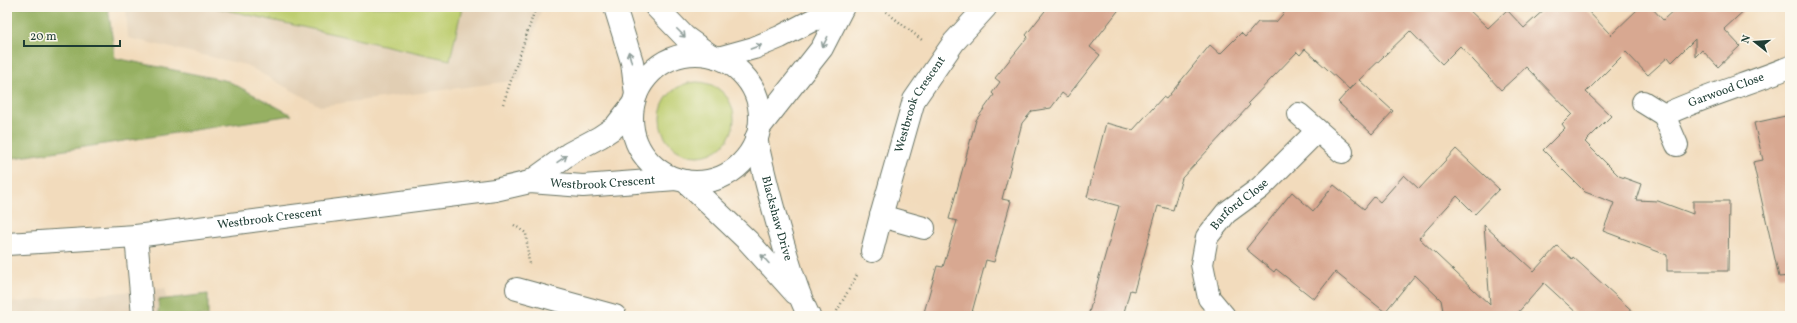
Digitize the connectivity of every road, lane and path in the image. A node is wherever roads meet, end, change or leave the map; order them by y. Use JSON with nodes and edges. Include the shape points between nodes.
{"nodes":[{"id":1,"x":536,"y":7,"type":"edge"},
{"id":2,"x":616,"y":7,"type":"edge"},
{"id":3,"x":656,"y":7,"type":"edge"},
{"id":4,"x":838,"y":7,"type":"edge"},
{"id":5,"x":843,"y":7,"type":"edge"},
{"id":6,"x":880,"y":7,"type":"edge"},
{"id":7,"x":986,"y":7,"type":"edge"},
{"id":8,"x":714,"y":56,"type":"junction"},
{"id":9,"x":943,"y":58,"type":"junction"},
{"id":10,"x":1790,"y":67,"type":"edge"},
{"id":11,"x":634,"y":99,"type":"junction"},
{"id":12,"x":1643,"y":102,"type":"dead end"},
{"id":13,"x":503,"y":104,"type":"dead end"},
{"id":14,"x":1299,"y":114,"type":"dead end"},
{"id":15,"x":1664,"y":116,"type":"junction"},
{"id":16,"x":1317,"y":131,"type":"junction"},
{"id":17,"x":757,"y":133,"type":"junction"},
{"id":18,"x":1677,"y":145,"type":"dead end"},
{"id":19,"x":1342,"y":152,"type":"dead end"},
{"id":20,"x":680,"y":180,"type":"junction"},
{"id":21,"x":530,"y":182,"type":"junction"},
{"id":22,"x":881,"y":216,"type":"junction"},
{"id":23,"x":514,"y":225,"type":"dead end"},
{"id":24,"x":924,"y":228,"type":"dead end"},
{"id":25,"x":136,"y":236,"type":"junction"},
{"id":26,"x":7,"y":244,"type":"edge"},
{"id":27,"x":872,"y":250,"type":"joint"},
{"id":28,"x":523,"y":290,"type":"joint"},
{"id":29,"x":805,"y":307,"type":"edge"},
{"id":30,"x":555,"y":308,"type":"edge"},
{"id":31,"x":835,"y":314,"type":"dead end"},
{"id":32,"x":143,"y":316,"type":"edge"},
{"id":33,"x":615,"y":316,"type":"edge"},
{"id":34,"x":1224,"y":316,"type":"edge"}],
"edges":[{"from":1,"to":13,"type":"path"},
{"from":11,"to":2,"type":"street","one_way":true,"via":[[632,62]]},
{"from":3,"to":8,"type":"street","one_way":true,"via":[[685,37]]},
{"from":8,"to":4,"type":"street","one_way":true,"via":[[754,48]]},
{"from":5,"to":17,"type":"street","one_way":true,"via":[[822,48]]},
{"from":6,"to":9,"type":"path"},
{"from":7,"to":9,"type":"street","name":"Westbrook Crescent"},
{"from":8,"to":11,"type":"street","via":[[692,54],[674,58],[657,66],[644,79]]},
{"from":8,"to":17,"type":"street","via":[[737,69],[751,86],[758,106]]},
{"from":9,"to":22,"type":"street","name":"Westbrook Crescent","via":[[914,100]]},
{"from":10,"to":15,"type":"street","name":"Garwood Close","via":[[1748,84],[1696,100]]},
{"from":11,"to":20,"type":"street","via":[[632,122],[636,141],[645,157],[659,170]]},
{"from":21,"to":11,"type":"street","name":"Westbrook Crescent","one_way":true,"via":[[570,153],[615,127]]},
{"from":12,"to":15,"type":"street"},
{"from":14,"to":16,"type":"street"},
{"from":15,"to":18,"type":"street"},
{"from":16,"to":19,"type":"street"},
{"from":16,"to":34,"type":"street","name":"Barford Close","via":[[1260,188],[1226,213],[1207,237],[1202,264],[1209,298]]},
{"from":17,"to":20,"type":"street","via":[[748,154],[736,168],[720,177],[702,181]]},
{"from":17,"to":29,"type":"street","name":"Blackshaw Drive","via":[[771,202]]},
{"from":20,"to":21,"type":"street","name":"Westbrook Crescent","via":[[582,186]]},
{"from":29,"to":20,"type":"street","name":"Blackshaw Drive","one_way":true,"via":[[748,240]]},
{"from":21,"to":25,"type":"street","name":"Westbrook Crescent","via":[[495,190]]},
{"from":22,"to":24,"type":"street"},
{"from":22,"to":27,"type":"street","name":"Westbrook Crescent"},
{"from":23,"to":28,"type":"path","via":[[526,233],[530,278]]},
{"from":25,"to":26,"type":"street","name":"Westbrook Crescent"},
{"from":25,"to":32,"type":"street"},
{"from":27,"to":31,"type":"path"},
{"from":28,"to":30,"type":"street"},
{"from":30,"to":33,"type":"street"}]}
